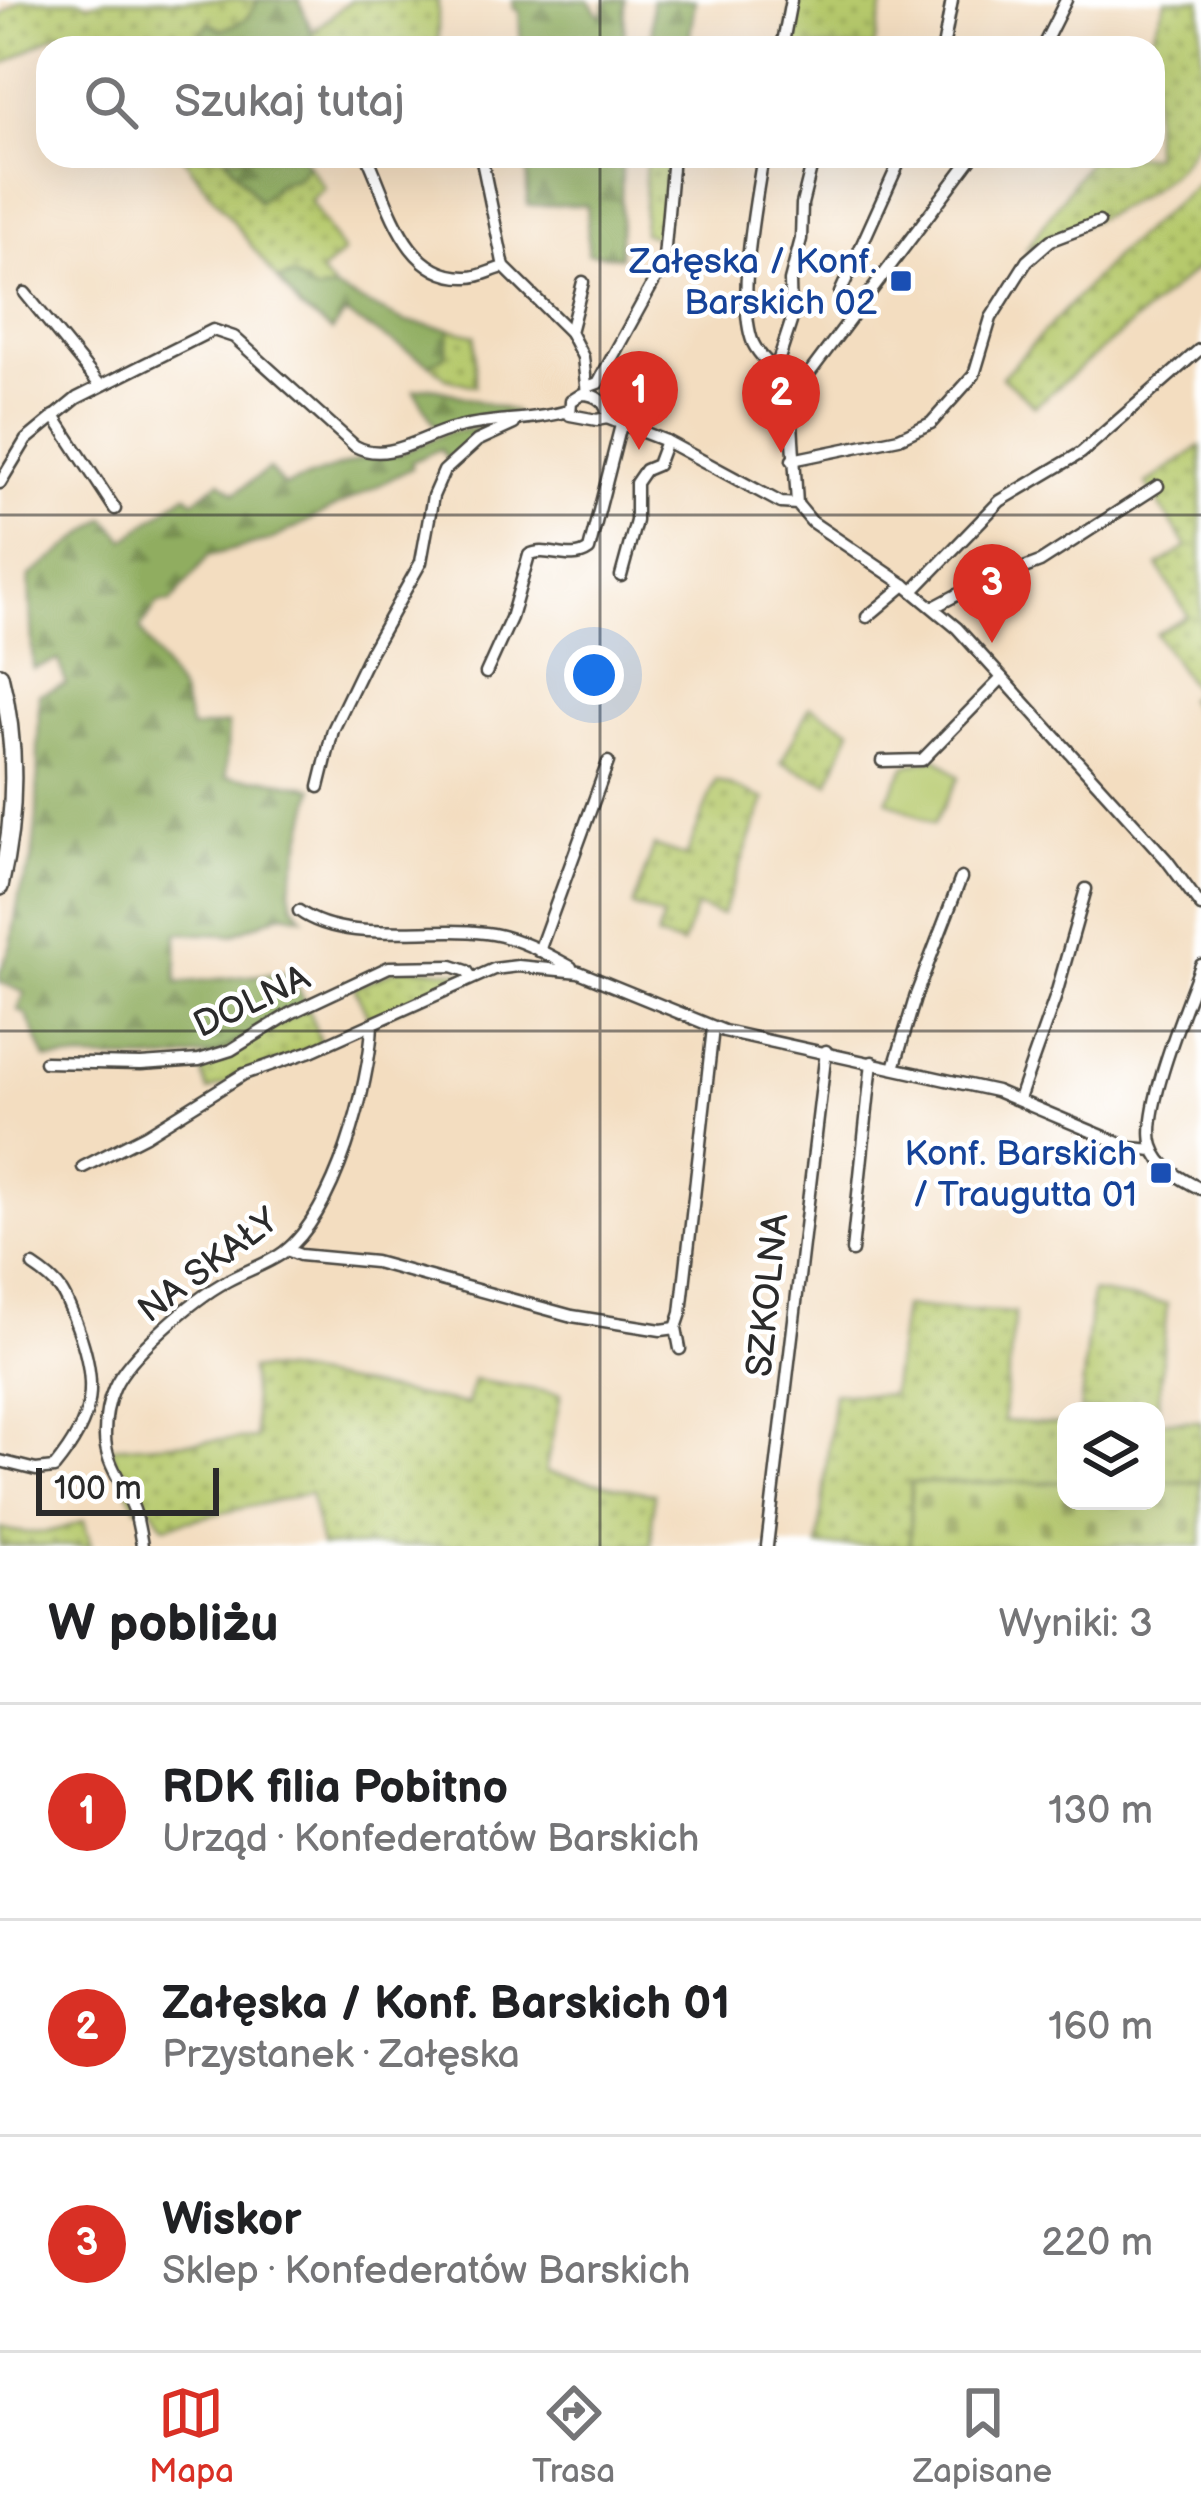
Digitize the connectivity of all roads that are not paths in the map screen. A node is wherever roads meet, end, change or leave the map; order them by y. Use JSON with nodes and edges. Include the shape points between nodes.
{"nodes":[{"id":1,"x":791,"y":0,"type":"edge"},
{"id":2,"x":952,"y":0,"type":"edge"},
{"id":3,"x":1050,"y":0,"type":"edge"},
{"id":4,"x":1064,"y":4,"type":"edge"},
{"id":5,"x":784,"y":36,"type":"edge"},
{"id":6,"x":945,"y":36,"type":"edge"},
{"id":7,"x":1048,"y":36,"type":"edge"},
{"id":8,"x":372,"y":168,"type":"edge"},
{"id":9,"x":483,"y":168,"type":"edge"},
{"id":10,"x":672,"y":168,"type":"edge"},
{"id":11,"x":761,"y":168,"type":"edge"},
{"id":12,"x":811,"y":168,"type":"edge"},
{"id":13,"x":897,"y":168,"type":"edge"},
{"id":14,"x":964,"y":168,"type":"edge"},
{"id":15,"x":1099,"y":222,"type":"dead end"},
{"id":16,"x":504,"y":267,"type":"junction"},
{"id":17,"x":583,"y":282,"type":"dead end"},
{"id":18,"x":25,"y":293,"type":"dead end"},
{"id":19,"x":850,"y":316,"type":"junction"},
{"id":20,"x":570,"y":332,"type":"junction"},
{"id":21,"x":1199,"y":350,"type":"edge"},
{"id":22,"x":776,"y":368,"type":"junction"},
{"id":23,"x":99,"y":384,"type":"junction"},
{"id":24,"x":587,"y":390,"type":"junction"},
{"id":25,"x":798,"y":390,"type":"junction"},
{"id":26,"x":568,"y":412,"type":"junction"},
{"id":27,"x":55,"y":416,"type":"junction"},
{"id":28,"x":607,"y":418,"type":"junction"},
{"id":29,"x":520,"y":422,"type":"junction"},
{"id":30,"x":621,"y":424,"type":"junction"},
{"id":31,"x":666,"y":441,"type":"junction"},
{"id":32,"x":792,"y":460,"type":"junction"},
{"id":33,"x":0,"y":483,"type":"edge"},
{"id":34,"x":1158,"y":486,"type":"dead end"},
{"id":35,"x":797,"y":504,"type":"junction"},
{"id":36,"x":115,"y":509,"type":"dead end"},
{"id":37,"x":620,"y":576,"type":"dead end"},
{"id":38,"x":909,"y":588,"type":"junction"},
{"id":39,"x":934,"y":607,"type":"junction"},
{"id":40,"x":867,"y":617,"type":"dead end"},
{"id":41,"x":486,"y":673,"type":"dead end"},
{"id":42,"x":0,"y":675,"type":"edge"},
{"id":43,"x":1002,"y":678,"type":"junction"},
{"id":44,"x":882,"y":761,"type":"dead end"},
{"id":45,"x":608,"y":762,"type":"dead end"},
{"id":46,"x":319,"y":787,"type":"dead end"},
{"id":47,"x":962,"y":878,"type":"dead end"},
{"id":48,"x":0,"y":887,"type":"edge"},
{"id":49,"x":1086,"y":889,"type":"dead end"},
{"id":50,"x":1201,"y":906,"type":"edge"},
{"id":51,"x":299,"y":911,"type":"dead end"},
{"id":52,"x":539,"y":950,"type":"junction"},
{"id":53,"x":1201,"y":964,"type":"edge"},
{"id":54,"x":579,"y":972,"type":"junction"},
{"id":55,"x":472,"y":978,"type":"junction"},
{"id":56,"x":372,"y":1024,"type":"junction"},
{"id":57,"x":713,"y":1028,"type":"junction"},
{"id":58,"x":826,"y":1051,"type":"junction"},
{"id":59,"x":45,"y":1062,"type":"dead end"},
{"id":60,"x":872,"y":1063,"type":"junction"},
{"id":61,"x":895,"y":1068,"type":"junction"},
{"id":62,"x":1019,"y":1099,"type":"junction"},
{"id":63,"x":1154,"y":1150,"type":"junction"},
{"id":64,"x":83,"y":1167,"type":"dead end"},
{"id":65,"x":1201,"y":1189,"type":"edge"},
{"id":66,"x":287,"y":1250,"type":"junction"},
{"id":67,"x":852,"y":1251,"type":"dead end"},
{"id":68,"x":33,"y":1266,"type":"dead end"},
{"id":69,"x":676,"y":1328,"type":"junction"},
{"id":70,"x":680,"y":1349,"type":"dead end"},
{"id":71,"x":105,"y":1373,"type":"junction"},
{"id":72,"x":78,"y":1435,"type":"junction"},
{"id":73,"x":105,"y":1442,"type":"junction"},
{"id":74,"x":0,"y":1461,"type":"edge"},
{"id":75,"x":142,"y":1546,"type":"edge"},
{"id":76,"x":767,"y":1546,"type":"edge"}],
"edges":[{"from":1,"to":5,"type":"street"},
{"from":2,"to":6,"type":"street"},
{"from":3,"to":4,"type":"street"},
{"from":4,"to":7,"type":"street"},
{"from":8,"to":16,"type":"street","via":[[418,260],[464,278]]},
{"from":9,"to":16,"type":"street"},
{"from":10,"to":24,"type":"street","via":[[664,258]]},
{"from":11,"to":22,"type":"street","via":[[748,271],[750,328],[755,347]]},
{"from":12,"to":22,"type":"street","via":[[790,281],[791,322]]},
{"from":13,"to":19,"type":"street","via":[[840,293]]},
{"from":14,"to":19,"type":"street"},
{"from":15,"to":32,"type":"street","via":[[1051,239],[1027,261],[991,318],[974,375],[931,424]]},
{"from":16,"to":20,"type":"street"},
{"from":17,"to":20,"type":"street"},
{"from":18,"to":23,"type":"street"},
{"from":19,"to":25,"type":"street"},
{"from":20,"to":24,"type":"street"},
{"from":21,"to":38,"type":"street","via":[[1081,453],[1000,501]]},
{"from":22,"to":25,"type":"street"},
{"from":23,"to":27,"type":"street"},
{"from":23,"to":29,"type":"street","via":[[218,330],[368,452],[455,428]]},
{"from":24,"to":26,"type":"street"},
{"from":24,"to":28,"type":"street"},
{"from":25,"to":32,"type":"street"},
{"from":26,"to":28,"type":"street"},
{"from":26,"to":29,"type":"street"},
{"from":27,"to":33,"type":"street","via":[[26,440]]},
{"from":27,"to":36,"type":"street"},
{"from":28,"to":30,"type":"street"},
{"from":29,"to":46,"type":"street","via":[[476,441],[441,476],[421,562],[337,720]]},
{"from":30,"to":31,"type":"street"},
{"from":30,"to":41,"type":"street","via":[[591,546],[576,556],[529,555]]},
{"from":31,"to":35,"type":"street"},
{"from":31,"to":37,"type":"street","via":[[657,465],[636,483],[636,521]]},
{"from":32,"to":35,"type":"street"},
{"from":34,"to":39,"type":"street","via":[[1040,562]]},
{"from":35,"to":38,"type":"street"},
{"from":38,"to":39,"type":"street"},
{"from":38,"to":40,"type":"street"},
{"from":39,"to":43,"type":"street"},
{"from":42,"to":48,"type":"main road","via":[[13,784]]},
{"from":43,"to":44,"type":"street","via":[[931,753]]},
{"from":43,"to":50,"type":"street"},
{"from":45,"to":52,"type":"street"},
{"from":47,"to":61,"type":"street"},
{"from":49,"to":62,"type":"street"},
{"from":51,"to":52,"type":"street","via":[[335,927],[480,933]]},
{"from":52,"to":54,"type":"street"},
{"from":53,"to":63,"type":"street","via":[[1156,1104]]},
{"from":54,"to":55,"type":"street","via":[[518,966]]},
{"from":54,"to":57,"type":"street"},
{"from":55,"to":56,"type":"street"},
{"from":55,"to":59,"type":"street","name":"DOLNA","via":[[452,966],[389,967],[199,1060]]},
{"from":56,"to":64,"type":"street","via":[[229,1081]]},
{"from":56,"to":66,"type":"street","name":"NA SKAŁY","via":[[368,1074],[332,1186]]},
{"from":57,"to":58,"type":"street"},
{"from":57,"to":69,"type":"street"},
{"from":58,"to":60,"type":"street"},
{"from":58,"to":76,"type":"street","name":"SZKOLNA"},
{"from":60,"to":61,"type":"street"},
{"from":60,"to":67,"type":"street"},
{"from":61,"to":62,"type":"street"},
{"from":62,"to":63,"type":"street","via":[[1130,1148]]},
{"from":63,"to":65,"type":"street"},
{"from":66,"to":69,"type":"street","via":[[375,1262],[572,1316]]},
{"from":66,"to":71,"type":"street","name":"NA SKAŁY","via":[[218,1286]]},
{"from":68,"to":71,"type":"street","via":[[61,1287]]},
{"from":69,"to":70,"type":"street"},
{"from":71,"to":72,"type":"street"},
{"from":71,"to":73,"type":"street","name":"NA SKAŁY"},
{"from":72,"to":73,"type":"street"},
{"from":72,"to":74,"type":"street","via":[[49,1471]]},
{"from":73,"to":75,"type":"street"}]}
